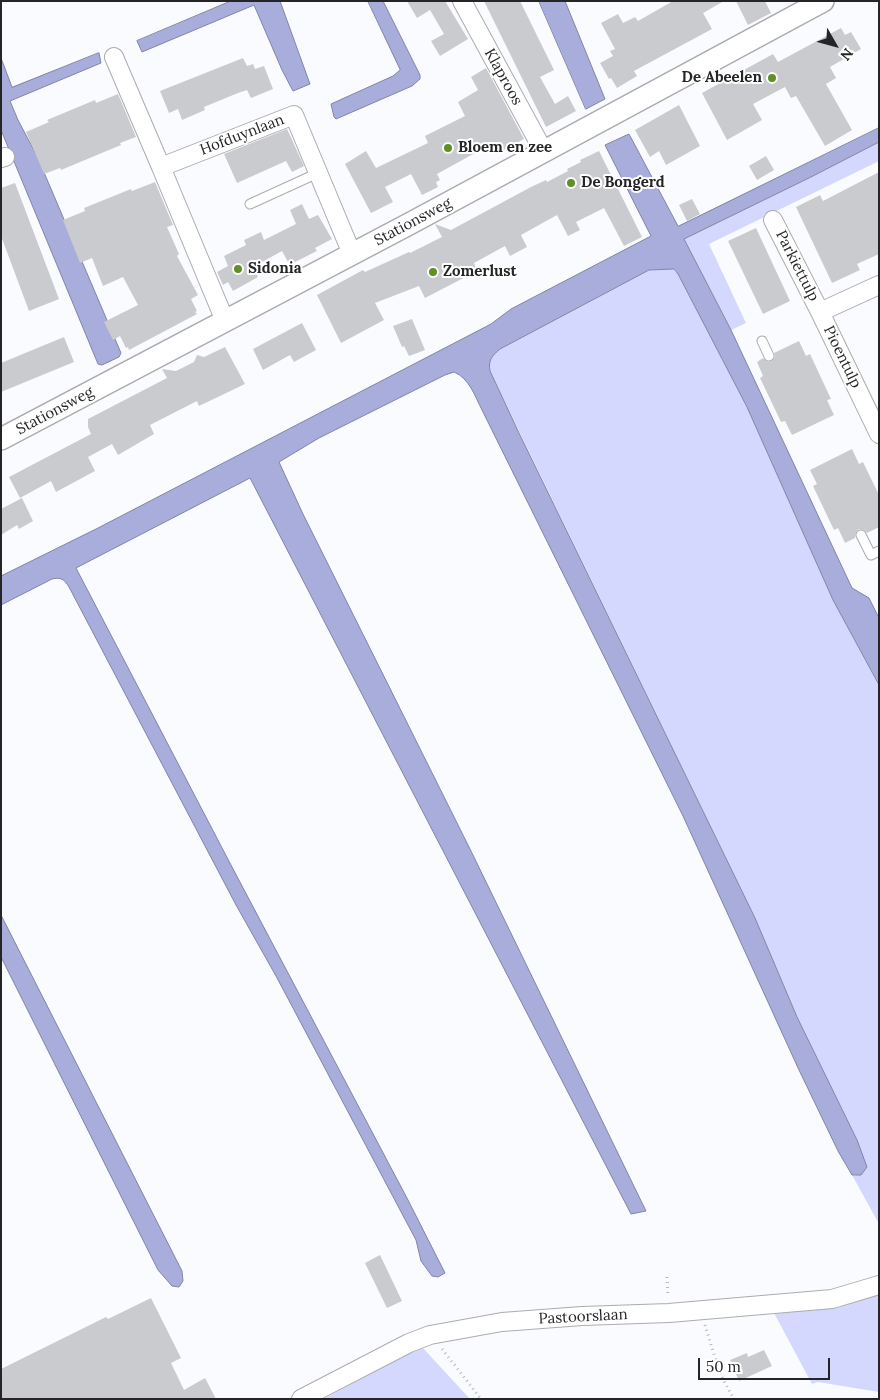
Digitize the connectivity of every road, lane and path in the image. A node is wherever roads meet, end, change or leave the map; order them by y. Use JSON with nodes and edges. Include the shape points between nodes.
{"nodes":[{"id":1,"x":462,"y":1,"type":"edge"},
{"id":2,"x":823,"y":1,"type":"edge"},
{"id":3,"x":114,"y":57,"type":"dead end"},
{"id":4,"x":544,"y":152,"type":"junction"},
{"id":5,"x":153,"y":158,"type":"junction"},
{"id":6,"x":318,"y":173,"type":"junction"},
{"id":7,"x":250,"y":204,"type":"dead end"},
{"id":8,"x":773,"y":220,"type":"dead end"},
{"id":9,"x":352,"y":254,"type":"junction"},
{"id":10,"x":879,"y":285,"type":"edge"},
{"id":11,"x":820,"y":312,"type":"junction"},
{"id":12,"x":225,"y":322,"type":"junction"},
{"id":13,"x":762,"y":341,"type":"dead end"},
{"id":14,"x":769,"y":356,"type":"dead end"},
{"id":15,"x":879,"y":434,"type":"edge"},
{"id":16,"x":1,"y":439,"type":"edge"},
{"id":17,"x":861,"y":535,"type":"dead end"},
{"id":18,"x":879,"y":551,"type":"edge"},
{"id":19,"x":879,"y":1285,"type":"edge"},
{"id":20,"x":702,"y":1309,"type":"junction"},
{"id":21,"x":430,"y":1335,"type":"junction"},
{"id":22,"x":301,"y":1399,"type":"edge"},
{"id":23,"x":481,"y":1399,"type":"edge"},
{"id":24,"x":734,"y":1399,"type":"edge"}],
"edges":[{"from":1,"to":4,"type":"street","name":"Klaproos"},
{"from":2,"to":4,"type":"street","name":"Stationsweg"},
{"from":3,"to":5,"type":"street"},
{"from":4,"to":9,"type":"street","name":"Stationsweg"},
{"from":5,"to":6,"type":"street","name":"Hofduynlaan","via":[[294,115]]},
{"from":5,"to":12,"type":"street"},
{"from":6,"to":7,"type":"lane"},
{"from":6,"to":9,"type":"street","name":"Hofduynlaan"},
{"from":8,"to":11,"type":"street","name":"Parkiettulp"},
{"from":9,"to":12,"type":"street","name":"Stationsweg"},
{"from":10,"to":11,"type":"street","name":"Pioentulp"},
{"from":11,"to":15,"type":"street","name":"Pioentulp"},
{"from":12,"to":16,"type":"street","name":"Stationsweg"},
{"from":13,"to":14,"type":"lane"},
{"from":17,"to":18,"type":"lane","via":[[871,555]]},
{"from":19,"to":20,"type":"street","name":"Pastoorslaan","via":[[832,1299]]},
{"from":20,"to":21,"type":"street","name":"Pastoorslaan","via":[[502,1322]]},
{"from":20,"to":24,"type":"path","via":[[720,1374]]},
{"from":21,"to":22,"type":"street","name":"Pastoorslaan"},
{"from":21,"to":23,"type":"path"}]}
